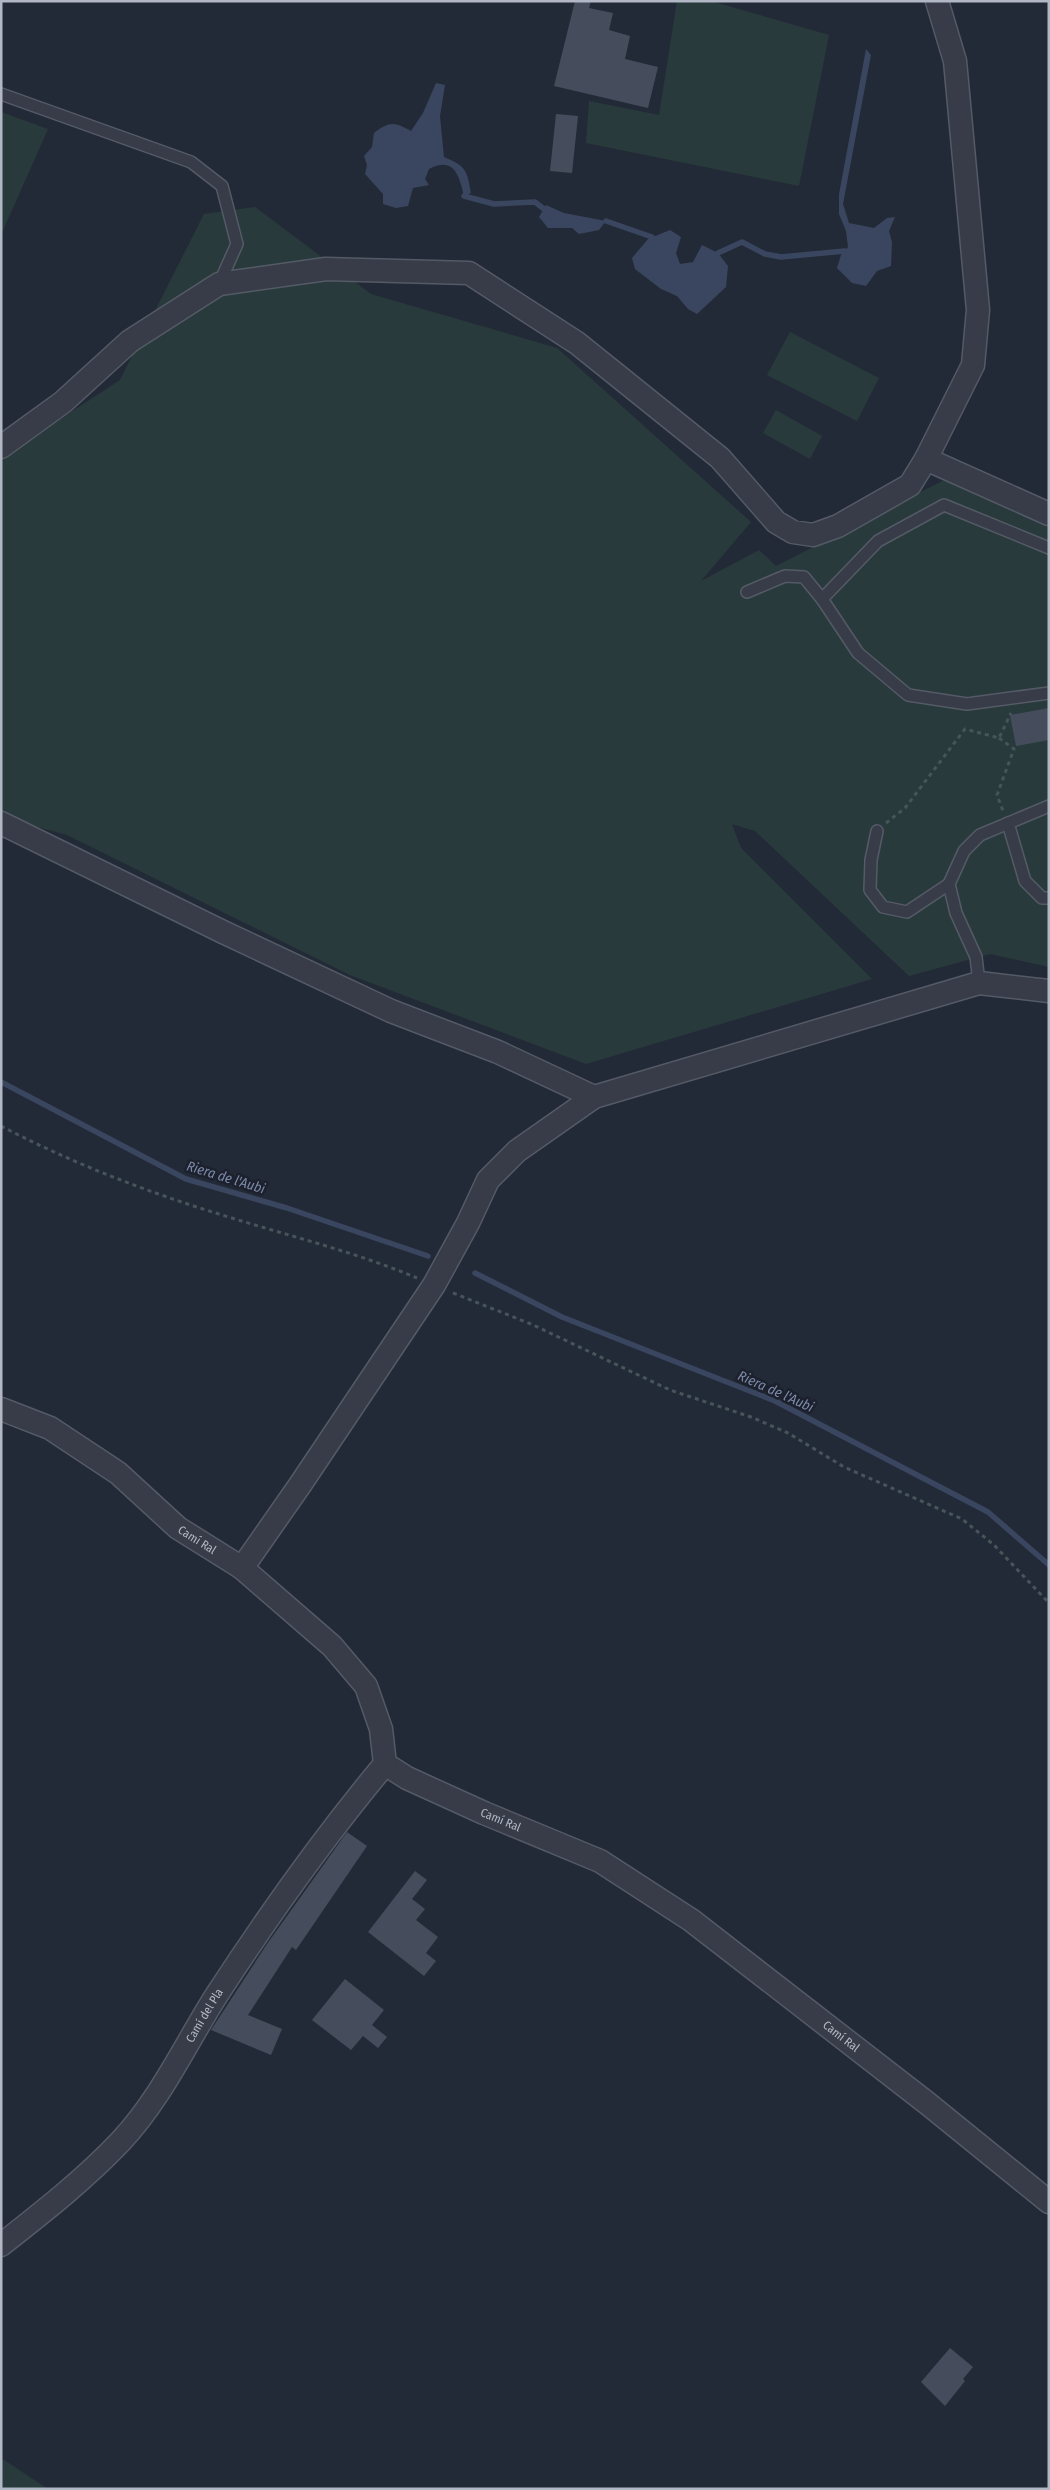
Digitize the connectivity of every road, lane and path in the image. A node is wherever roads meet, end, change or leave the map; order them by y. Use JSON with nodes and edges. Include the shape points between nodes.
{"nodes":[{"id":1,"x":937,"y":1,"type":"edge"},
{"id":2,"x":1,"y":94,"type":"edge"},
{"id":3,"x":219,"y":284,"type":"junction"},
{"id":4,"x":1,"y":447,"type":"edge"},
{"id":5,"x":926,"y":459,"type":"junction"},
{"id":6,"x":1049,"y":514,"type":"edge"},
{"id":7,"x":1049,"y":548,"type":"edge"},
{"id":8,"x":747,"y":592,"type":"dead end"},
{"id":9,"x":822,"y":599,"type":"junction"},
{"id":10,"x":1049,"y":693,"type":"edge"},
{"id":11,"x":1017,"y":698,"type":"junction"},
{"id":12,"x":1000,"y":738,"type":"junction"},
{"id":13,"x":1049,"y":806,"type":"edge"},
{"id":14,"x":1008,"y":823,"type":"junction"},
{"id":15,"x":1,"y":824,"type":"edge"},
{"id":16,"x":877,"y":831,"type":"joint"},
{"id":17,"x":949,"y":884,"type":"junction"},
{"id":18,"x":1049,"y":898,"type":"edge"},
{"id":19,"x":979,"y":983,"type":"junction"},
{"id":20,"x":1049,"y":990,"type":"edge"},
{"id":21,"x":594,"y":1097,"type":"junction"},
{"id":22,"x":1,"y":1126,"type":"edge"},
{"id":23,"x":434,"y":1285,"type":"junction"},
{"id":24,"x":1,"y":1409,"type":"edge"},
{"id":25,"x":242,"y":1568,"type":"junction"},
{"id":26,"x":1049,"y":1603,"type":"edge"},
{"id":27,"x":385,"y":1764,"type":"junction"},
{"id":28,"x":1049,"y":2202,"type":"edge"},
{"id":29,"x":1,"y":2246,"type":"edge"}],
"edges":[{"from":1,"to":5,"type":"street","via":[[956,61],[978,310],[973,365]]},
{"from":2,"to":3,"type":"lane","via":[[191,162],[222,186],[236,244]]},
{"from":3,"to":4,"type":"street","via":[[130,341],[63,402]]},
{"from":3,"to":5,"type":"street","via":[[326,269],[469,273],[576,343],[614,373],[720,458],[776,522],[792,532],[812,535],[838,526],[910,485]]},
{"from":5,"to":6,"type":"street"},
{"from":7,"to":9,"type":"lane","via":[[944,505],[878,541]]},
{"from":8,"to":9,"type":"lane","via":[[785,576],[804,577]]},
{"from":9,"to":11,"type":"lane","via":[[858,653],[908,695],[967,704]]},
{"from":10,"to":11,"type":"lane"},
{"from":11,"to":12,"type":"path"},
{"from":12,"to":14,"type":"path","via":[[1014,749],[997,795]]},
{"from":12,"to":16,"type":"path","via":[[965,729],[906,808]]},
{"from":13,"to":14,"type":"lane"},
{"from":14,"to":17,"type":"lane","via":[[980,835],[964,851]]},
{"from":14,"to":18,"type":"lane","via":[[1025,881],[1042,898]]},
{"from":15,"to":21,"type":"street","via":[[391,1011],[498,1052]]},
{"from":16,"to":17,"type":"lane","via":[[871,860],[870,890],[883,908],[907,912]]},
{"from":17,"to":19,"type":"lane","via":[[956,913],[976,957]]},
{"from":19,"to":20,"type":"street"},
{"from":19,"to":21,"type":"street"},
{"from":21,"to":23,"type":"street","via":[[517,1151],[488,1180]]},
{"from":22,"to":23,"type":"path","via":[[112,1177],[217,1213],[380,1262]]},
{"from":23,"to":25,"type":"street"},
{"from":23,"to":26,"type":"path","via":[[531,1324],[670,1390],[780,1430],[844,1467],[962,1520],[994,1545]]},
{"from":24,"to":25,"type":"street","name":"Camí Ral","via":[[57,1433],[118,1473],[178,1528]]},
{"from":25,"to":27,"type":"street","name":"Camí Ral","via":[[332,1646],[366,1686],[381,1729]]},
{"from":27,"to":28,"type":"street","name":"Camí Ral","via":[[407,1778],[484,1813],[600,1861],[690,1920]]},
{"from":27,"to":29,"type":"street","name":"Camí del Pla","via":[[325,1839],[254,1939],[169,2078],[122,2140],[68,2192]]}]}
